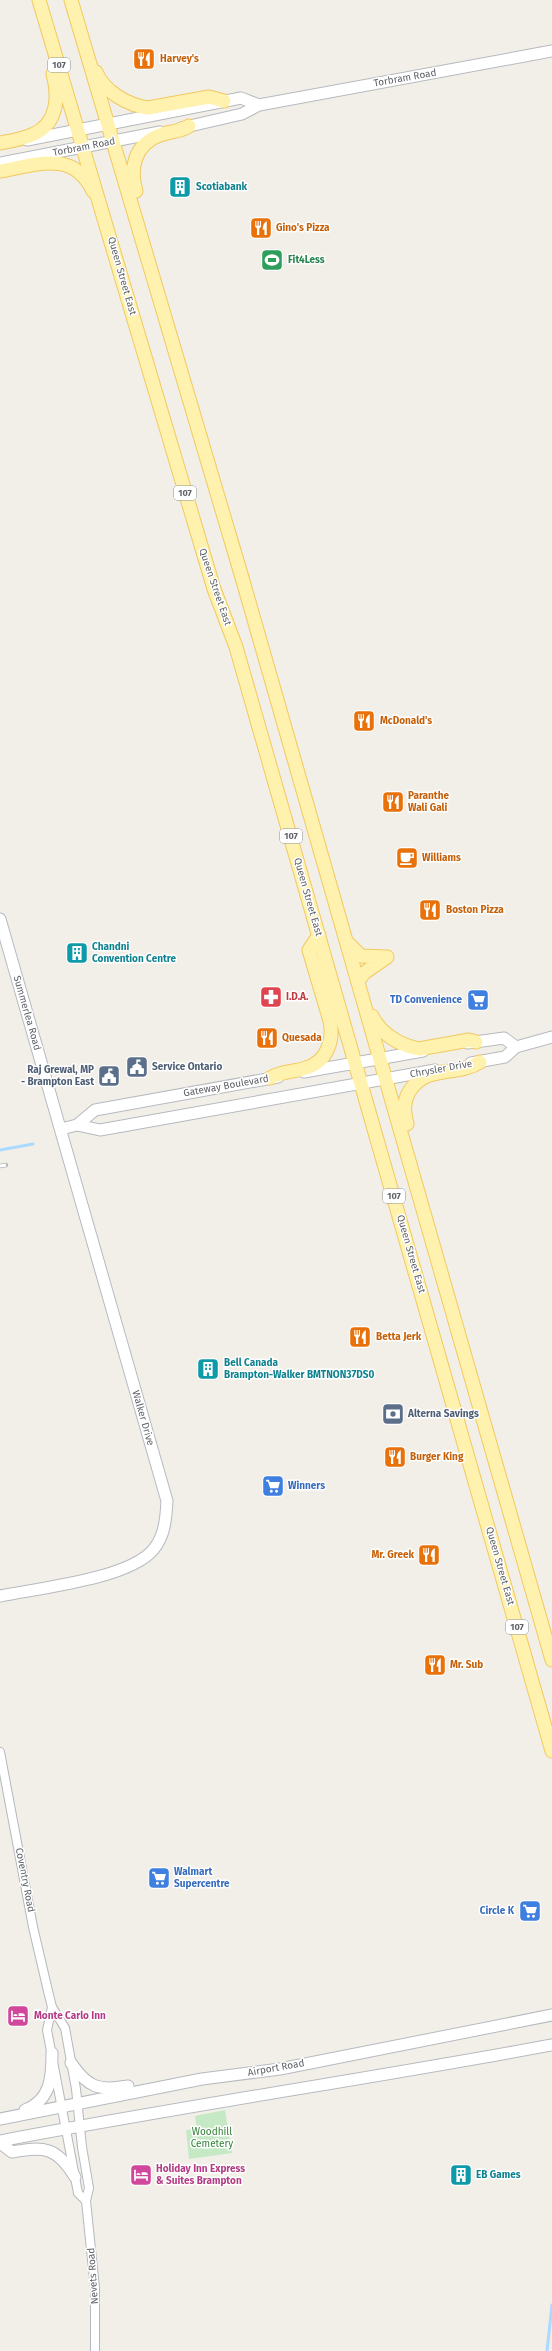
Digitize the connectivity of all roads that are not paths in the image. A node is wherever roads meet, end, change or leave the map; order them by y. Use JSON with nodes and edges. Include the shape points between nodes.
{"nodes":[{"id":1,"x":39,"y":0,"type":"edge"},
{"id":2,"x":71,"y":0,"type":"edge"},
{"id":3,"x":82,"y":38,"type":"junction"},
{"id":4,"x":552,"y":51,"type":"edge"},
{"id":5,"x":224,"y":101,"type":"junction"},
{"id":6,"x":259,"y":105,"type":"junction"},
{"id":7,"x":108,"y":124,"type":"junction"},
{"id":8,"x":189,"y":126,"type":"junction"},
{"id":9,"x":78,"y":130,"type":"junction"},
{"id":10,"x":113,"y":141,"type":"junction"},
{"id":11,"x":0,"y":145,"type":"edge"},
{"id":12,"x":83,"y":147,"type":"junction"},
{"id":13,"x":0,"y":163,"type":"edge"},
{"id":14,"x":0,"y":171,"type":"edge"},
{"id":15,"x":108,"y":231,"type":"junction"},
{"id":16,"x":143,"y":243,"type":"junction"},
{"id":17,"x":0,"y":919,"type":"edge"},
{"id":18,"x":319,"y":935,"type":"junction"},
{"id":19,"x":345,"y":938,"type":"junction"},
{"id":20,"x":358,"y":981,"type":"junction"},
{"id":21,"x":552,"y":1037,"type":"edge"},
{"id":22,"x":476,"y":1042,"type":"junction"},
{"id":23,"x":516,"y":1047,"type":"junction"},
{"id":24,"x":380,"y":1058,"type":"junction"},
{"id":25,"x":480,"y":1062,"type":"junction"},
{"id":26,"x":356,"y":1063,"type":"junction"},
{"id":27,"x":270,"y":1078,"type":"junction"},
{"id":28,"x":386,"y":1079,"type":"junction"},
{"id":29,"x":362,"y":1083,"type":"junction"},
{"id":30,"x":77,"y":1124,"type":"junction"},
{"id":31,"x":61,"y":1129,"type":"junction"},
{"id":32,"x":412,"y":1171,"type":"junction"},
{"id":33,"x":0,"y":1596,"type":"edge"},
{"id":34,"x":552,"y":1660,"type":"edge"},
{"id":35,"x":552,"y":1751,"type":"edge"},
{"id":36,"x":0,"y":1752,"type":"edge"},
{"id":37,"x":52,"y":2007,"type":"junction"},
{"id":38,"x":552,"y":2015,"type":"edge"},
{"id":39,"x":552,"y":2045,"type":"edge"},
{"id":40,"x":52,"y":2053,"type":"junction"},
{"id":41,"x":71,"y":2063,"type":"junction"},
{"id":42,"x":148,"y":2090,"type":"junction"},
{"id":43,"x":77,"y":2104,"type":"junction"},
{"id":44,"x":62,"y":2107,"type":"junction"},
{"id":45,"x":3,"y":2118,"type":"edge"},
{"id":46,"x":80,"y":2126,"type":"junction"},
{"id":47,"x":66,"y":2129,"type":"junction"},
{"id":48,"x":0,"y":2142,"type":"edge"},
{"id":49,"x":75,"y":2177,"type":"junction"},
{"id":50,"x":86,"y":2201,"type":"junction"},
{"id":51,"x":94,"y":2351,"type":"edge"}],
"edges":[{"from":1,"to":9,"type":"main road","name":"Queen Street East","number":"107"},
{"from":1,"to":11,"type":"main road","via":[[34,11],[57,88],[57,104],[41,130]]},
{"from":2,"to":3,"type":"main road","number":"107"},
{"from":3,"to":5,"type":"main road","via":[[97,75],[121,98],[138,107],[148,108],[209,97]]},
{"from":3,"to":7,"type":"main road","number":"107"},
{"from":4,"to":6,"type":"main road","name":"Torbram Road"},
{"from":5,"to":6,"type":"main road","name":"Torbram Road","via":[[241,98]]},
{"from":5,"to":7,"type":"main road","name":"Torbram Road"},
{"from":6,"to":8,"type":"main road","name":"Torbram Road","via":[[242,114]]},
{"from":7,"to":9,"type":"main road","name":"Torbram Road"},
{"from":7,"to":10,"type":"main road","number":"107"},
{"from":8,"to":10,"type":"main road","name":"Torbram Road"},
{"from":8,"to":16,"type":"main road","via":[[184,130],[159,135],[146,142],[135,158],[132,174],[148,234]]},
{"from":9,"to":11,"type":"main road","name":"Torbram Road"},
{"from":9,"to":12,"type":"main road","name":"Queen Street East","number":"107"},
{"from":10,"to":12,"type":"main road","name":"Torbram Road"},
{"from":10,"to":16,"type":"main road","number":"107"},
{"from":12,"to":13,"type":"main road","name":"Torbram Road"},
{"from":12,"to":15,"type":"main road","name":"Queen Street East","number":"107"},
{"from":14,"to":15,"type":"main road","via":[[53,161],[62,162],[72,168],[93,190],[103,224]]},
{"from":15,"to":18,"type":"main road","name":"Queen Street East","number":"107","via":[[214,589],[236,647]]},
{"from":16,"to":19,"type":"main road","number":"107"},
{"from":17,"to":31,"type":"main road","name":"Summerlea Road"},
{"from":18,"to":26,"type":"main road","name":"Queen Street East","number":"107"},
{"from":18,"to":27,"type":"main road","via":[[309,950],[330,1021],[330,1046],[313,1065],[276,1074]]},
{"from":19,"to":20,"type":"main road","number":"107"},
{"from":19,"to":20,"type":"main road","via":[[361,956],[386,957],[364,973]]},
{"from":20,"to":22,"type":"main road","via":[[378,1026],[400,1043],[420,1049],[469,1040]]},
{"from":20,"to":24,"type":"main road","number":"107"},
{"from":21,"to":23,"type":"main road","name":"Chrysler Drive"},
{"from":22,"to":23,"type":"main road","name":"Chrysler Drive","via":[[504,1038]]},
{"from":22,"to":24,"type":"main road","name":"Chrysler Drive"},
{"from":23,"to":25,"type":"main road","name":"Chrysler Drive","via":[[505,1057]]},
{"from":24,"to":26,"type":"main road","name":"Gateway Boulevard"},
{"from":24,"to":28,"type":"main road","number":"107"},
{"from":25,"to":28,"type":"main road","name":"Chrysler Drive"},
{"from":25,"to":32,"type":"main road","via":[[474,1066],[426,1075],[410,1089],[404,1109],[418,1162]]},
{"from":26,"to":27,"type":"main road","name":"Gateway Boulevard"},
{"from":26,"to":29,"type":"main road","name":"Queen Street East","number":"107"},
{"from":27,"to":30,"type":"main road","name":"Gateway Boulevard","via":[[95,1110]]},
{"from":28,"to":29,"type":"main road","name":"Chrysler Drive"},
{"from":28,"to":32,"type":"main road","number":"107"},
{"from":29,"to":30,"type":"main road","via":[[100,1130]]},
{"from":29,"to":35,"type":"main road","name":"Queen Street East","number":"107"},
{"from":30,"to":31,"type":"main road","name":"Gateway Boulevard"},
{"from":31,"to":33,"type":"main road","name":"Walker Drive","via":[[166,1500],[166,1516],[162,1536],[153,1550],[136,1564],[117,1572]]},
{"from":32,"to":34,"type":"main road","number":"107"},
{"from":36,"to":37,"type":"street","name":"Coventry Road","via":[[33,1927]]},
{"from":37,"to":40,"type":"street","name":"Coventry Road","via":[[48,2030]]},
{"from":37,"to":41,"type":"street","name":"Coventry Road","via":[[64,2028]]},
{"from":38,"to":42,"type":"main road","name":"Airport Road","via":[[280,2069],[202,2079]]},
{"from":39,"to":46,"type":"main road","via":[[399,2074],[156,2111]]},
{"from":40,"to":44,"type":"street","name":"Coventry Road"},
{"from":40,"to":45,"type":"main road","via":[[52,2079],[43,2097],[30,2109]]},
{"from":41,"to":42,"type":"main road","via":[[82,2078],[93,2086],[102,2089],[134,2085]]},
{"from":41,"to":43,"type":"street","name":"Coventry Road"},
{"from":42,"to":43,"type":"main road","name":"Airport Road"},
{"from":43,"to":44,"type":"main road","name":"Airport Road"},
{"from":43,"to":46,"type":"street","name":"Coventry Road"},
{"from":44,"to":45,"type":"main road","name":"Airport Road"},
{"from":44,"to":47,"type":"street","name":"Coventry Road"},
{"from":46,"to":47,"type":"main road"},
{"from":46,"to":50,"type":"street","name":"Nevets Road","via":[[89,2188]]},
{"from":47,"to":48,"type":"main road"},
{"from":47,"to":49,"type":"street","name":"Nevets Road"},
{"from":48,"to":49,"type":"main road","via":[[12,2152],[32,2148],[52,2151],[67,2163]]},
{"from":49,"to":50,"type":"street","name":"Nevets Road","via":[[78,2193]]},
{"from":50,"to":51,"type":"street","name":"Nevets Road","via":[[95,2288]]}]}
